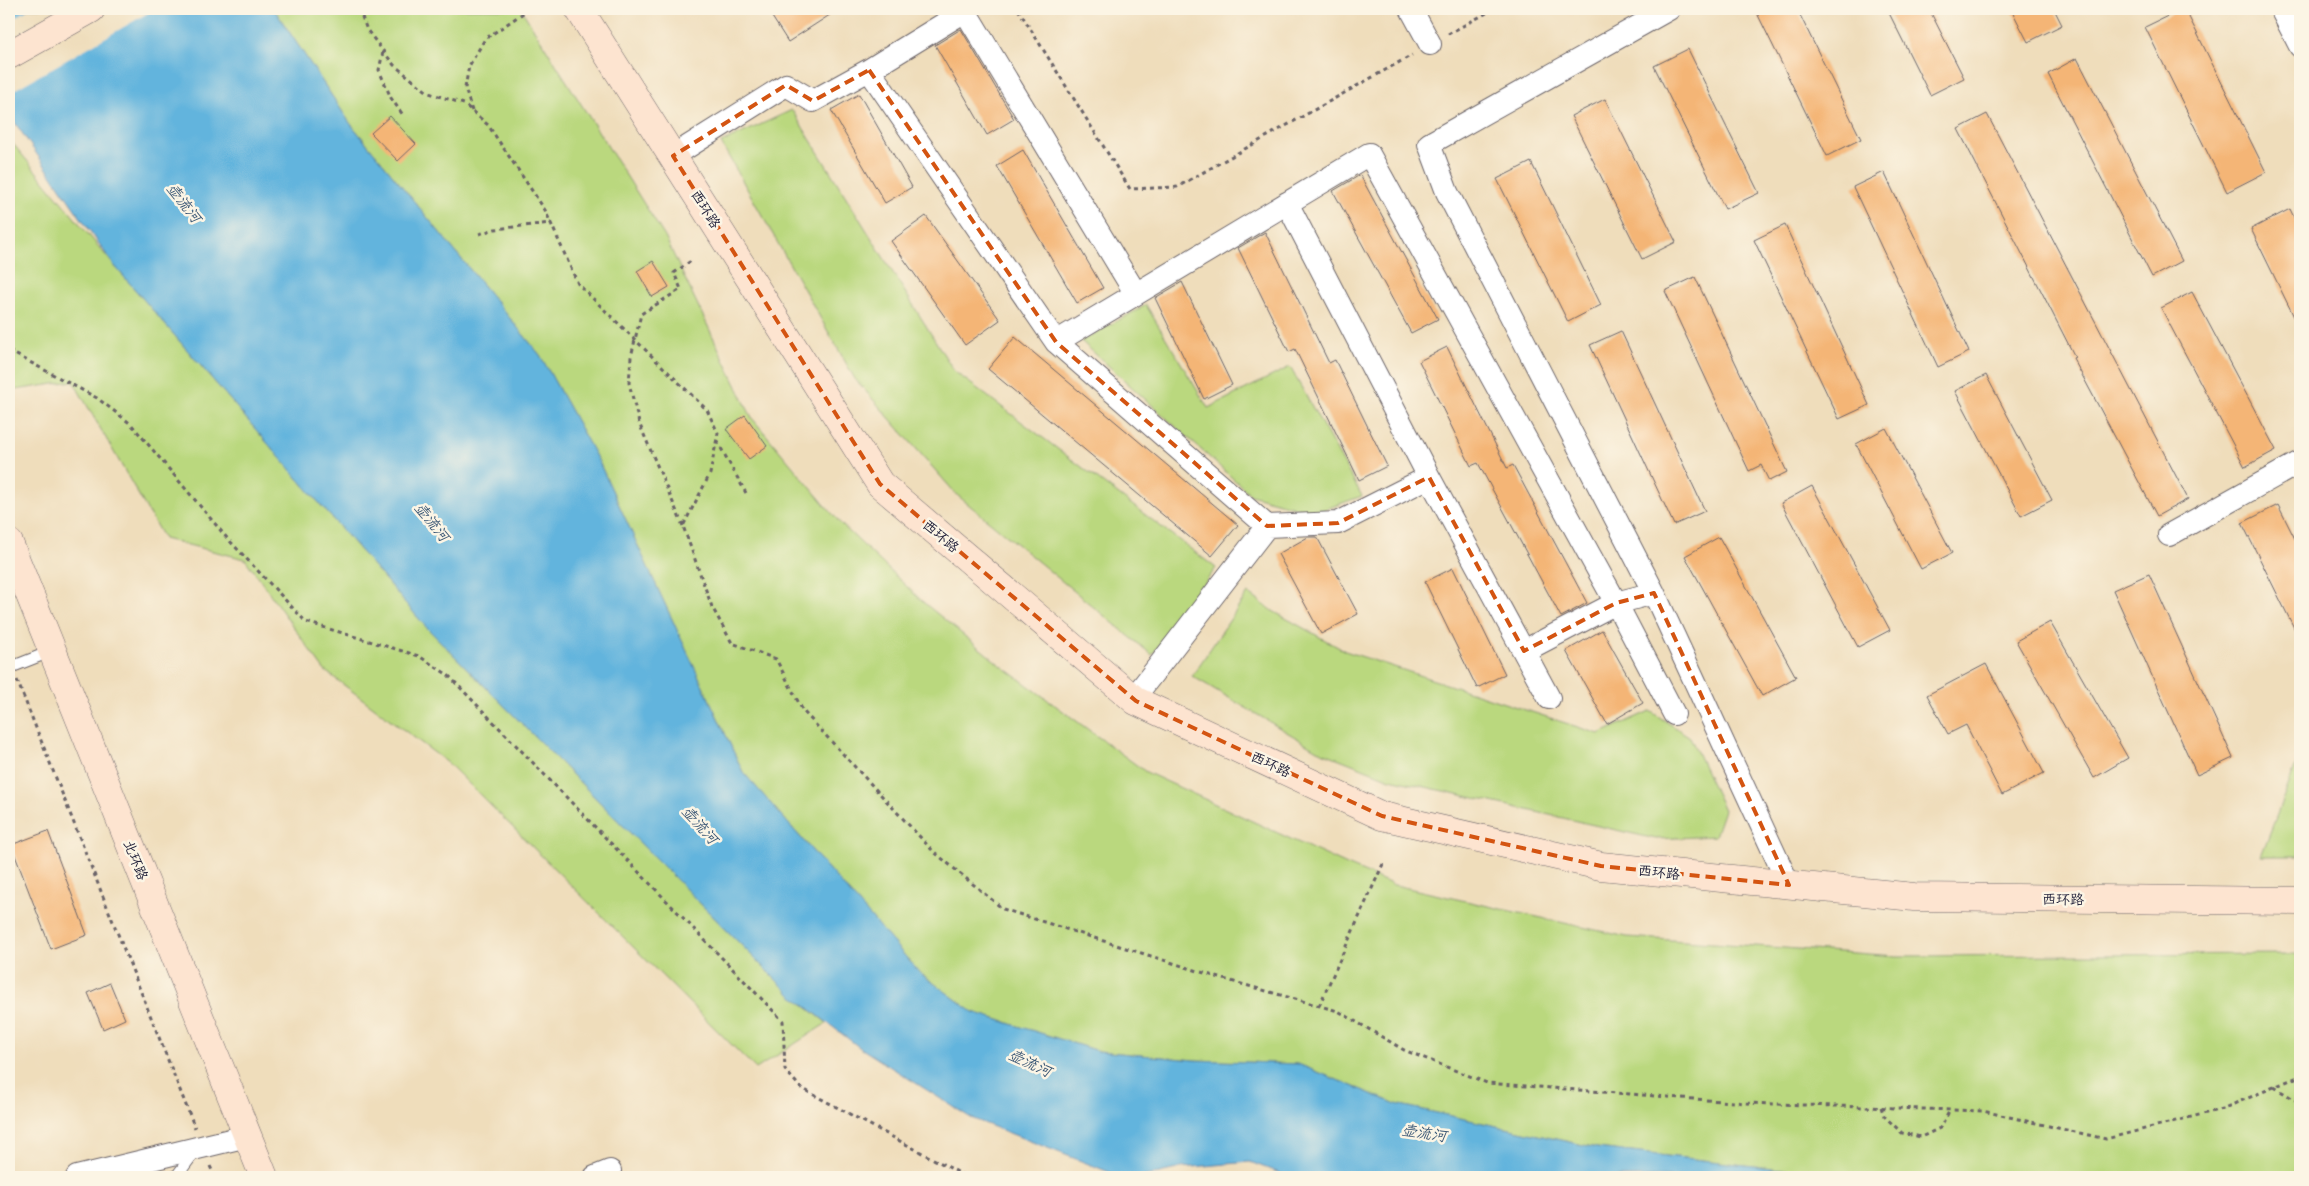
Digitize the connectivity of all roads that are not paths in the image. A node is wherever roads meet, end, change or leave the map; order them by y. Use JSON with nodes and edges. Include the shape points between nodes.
{"nodes":[{"id":1,"x":91,"y":9,"type":"edge"},
{"id":2,"x":579,"y":9,"type":"edge"},
{"id":3,"x":1411,"y":9,"type":"edge"},
{"id":4,"x":1669,"y":9,"type":"edge"},
{"id":5,"x":2281,"y":9,"type":"edge"},
{"id":6,"x":1430,"y":44,"type":"road end"},
{"id":7,"x":2300,"y":46,"type":"edge"},
{"id":8,"x":9,"y":55,"type":"edge"},
{"id":9,"x":868,"y":70,"type":"junction"},
{"id":10,"x":673,"y":156,"type":"junction"},
{"id":11,"x":1287,"y":203,"type":"junction"},
{"id":12,"x":1136,"y":294,"type":"junction"},
{"id":13,"x":1056,"y":342,"type":"junction"},
{"id":14,"x":2300,"y":462,"type":"edge"},
{"id":15,"x":1429,"y":478,"type":"junction"},
{"id":16,"x":1267,"y":526,"type":"junction"},
{"id":17,"x":2169,"y":535,"type":"dead end"},
{"id":18,"x":9,"y":543,"type":"edge"},
{"id":19,"x":1654,"y":593,"type":"junction"},
{"id":20,"x":1616,"y":603,"type":"junction"},
{"id":21,"x":52,"y":651,"type":"junction"},
{"id":22,"x":1524,"y":651,"type":"junction"},
{"id":23,"x":10,"y":668,"type":"edge"},
{"id":24,"x":1549,"y":698,"type":"dead end"},
{"id":25,"x":1133,"y":699,"type":"junction"},
{"id":26,"x":1674,"y":714,"type":"dead end"},
{"id":27,"x":1789,"y":885,"type":"junction"},
{"id":28,"x":2300,"y":901,"type":"edge"},
{"id":29,"x":247,"y":1136,"type":"junction"},
{"id":30,"x":200,"y":1148,"type":"junction"},
{"id":31,"x":77,"y":1177,"type":"edge"},
{"id":32,"x":176,"y":1177,"type":"edge"},
{"id":33,"x":264,"y":1177,"type":"edge"}],
"edges":[{"from":1,"to":8,"type":"main road"},
{"from":2,"to":10,"type":"main road","name":"西环路"},
{"from":3,"to":6,"type":"street"},
{"from":4,"to":19,"type":"street","via":[[1429,144],[1447,192]]},
{"from":5,"to":7,"type":"street"},
{"from":9,"to":10,"type":"street","via":[[813,101],[786,85]]},
{"from":9,"to":12,"type":"street","via":[[965,11]]},
{"from":9,"to":13,"type":"street"},
{"from":10,"to":25,"type":"main road","name":"西环路","via":[[880,484]]},
{"from":11,"to":12,"type":"street"},
{"from":11,"to":15,"type":"street"},
{"from":11,"to":20,"type":"street","via":[[1369,154]]},
{"from":12,"to":13,"type":"street"},
{"from":13,"to":16,"type":"street"},
{"from":14,"to":17,"type":"street"},
{"from":15,"to":16,"type":"street","via":[[1338,523]]},
{"from":15,"to":22,"type":"street"},
{"from":16,"to":25,"type":"street"},
{"from":18,"to":21,"type":"main road","name":"北环路"},
{"from":19,"to":20,"type":"street"},
{"from":19,"to":27,"type":"street"},
{"from":20,"to":22,"type":"street"},
{"from":20,"to":26,"type":"street"},
{"from":21,"to":23,"type":"lane"},
{"from":21,"to":29,"type":"main road","name":"北环路"},
{"from":22,"to":24,"type":"street"},
{"from":25,"to":27,"type":"main road","name":"西环路","via":[[1382,816],[1601,866]]},
{"from":27,"to":28,"type":"main road","name":"西环路","via":[[1914,897]]},
{"from":29,"to":30,"type":"street"},
{"from":29,"to":33,"type":"main road","name":"北环路"},
{"from":30,"to":31,"type":"street"},
{"from":30,"to":32,"type":"lane"}]}
